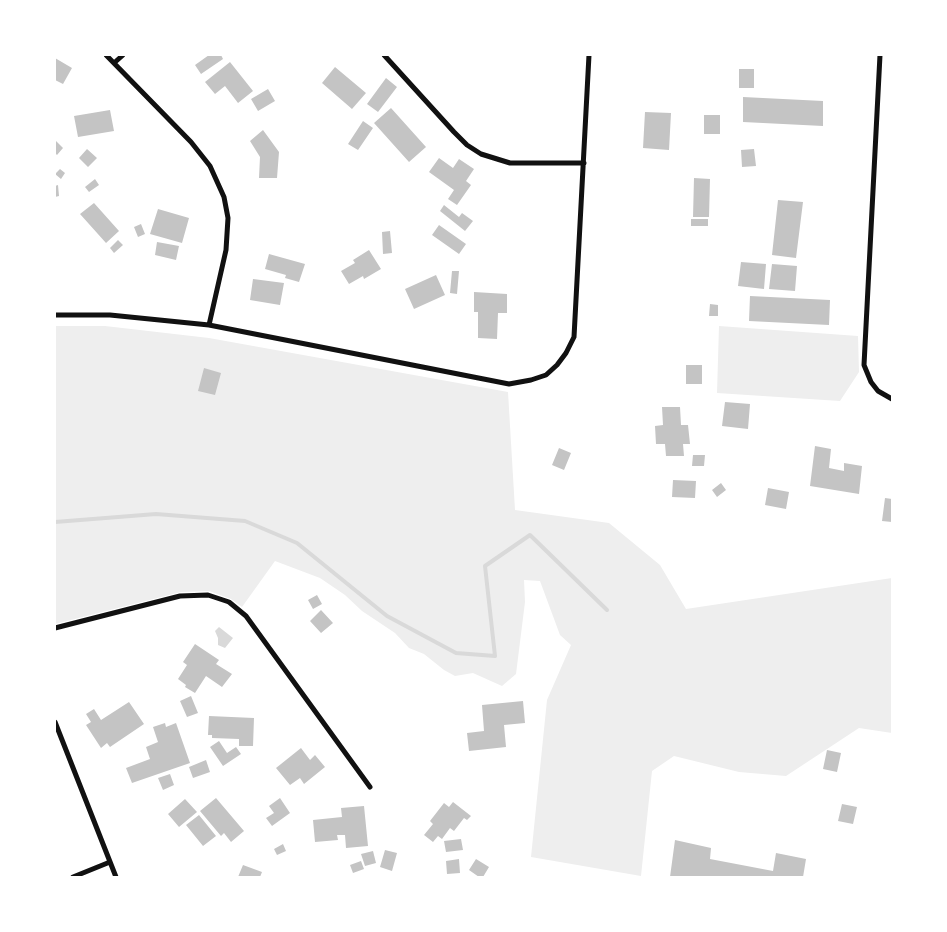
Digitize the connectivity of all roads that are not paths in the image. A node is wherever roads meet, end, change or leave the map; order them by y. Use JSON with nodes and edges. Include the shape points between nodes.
{"nodes":[{"id":1,"x":106,"y":55,"type":"edge"},
{"id":2,"x":122,"y":55,"type":"edge"},
{"id":3,"x":384,"y":55,"type":"edge"},
{"id":4,"x":589,"y":55,"type":"edge"},
{"id":5,"x":880,"y":55,"type":"edge"},
{"id":6,"x":114,"y":63,"type":"junction"},
{"id":7,"x":584,"y":163,"type":"junction"},
{"id":8,"x":55,"y":315,"type":"edge"},
{"id":9,"x":209,"y":326,"type":"junction"},
{"id":10,"x":892,"y":399,"type":"edge"},
{"id":11,"x":55,"y":628,"type":"edge"},
{"id":12,"x":55,"y":722,"type":"edge"},
{"id":13,"x":370,"y":787,"type":"dead end"},
{"id":14,"x":110,"y":862,"type":"junction"},
{"id":15,"x":73,"y":877,"type":"edge"},
{"id":16,"x":116,"y":877,"type":"edge"}],
"edges":[{"from":1,"to":6,"type":"street"},
{"from":2,"to":6,"type":"street"},
{"from":3,"to":7,"type":"street","via":[[454,132],[481,154],[510,163]]},
{"from":4,"to":7,"type":"street"},
{"from":5,"to":10,"type":"street","via":[[864,365],[878,391]]},
{"from":6,"to":9,"type":"street","via":[[191,142],[210,166],[224,197],[228,218],[226,250]]},
{"from":7,"to":9,"type":"street","via":[[574,336],[566,353],[546,375],[509,384]]},
{"from":8,"to":9,"type":"street","via":[[110,315]]},
{"from":11,"to":13,"type":"street","via":[[180,596],[208,595],[229,602],[246,616]]},
{"from":12,"to":14,"type":"street"},
{"from":14,"to":15,"type":"street"},
{"from":14,"to":16,"type":"street"}]}
